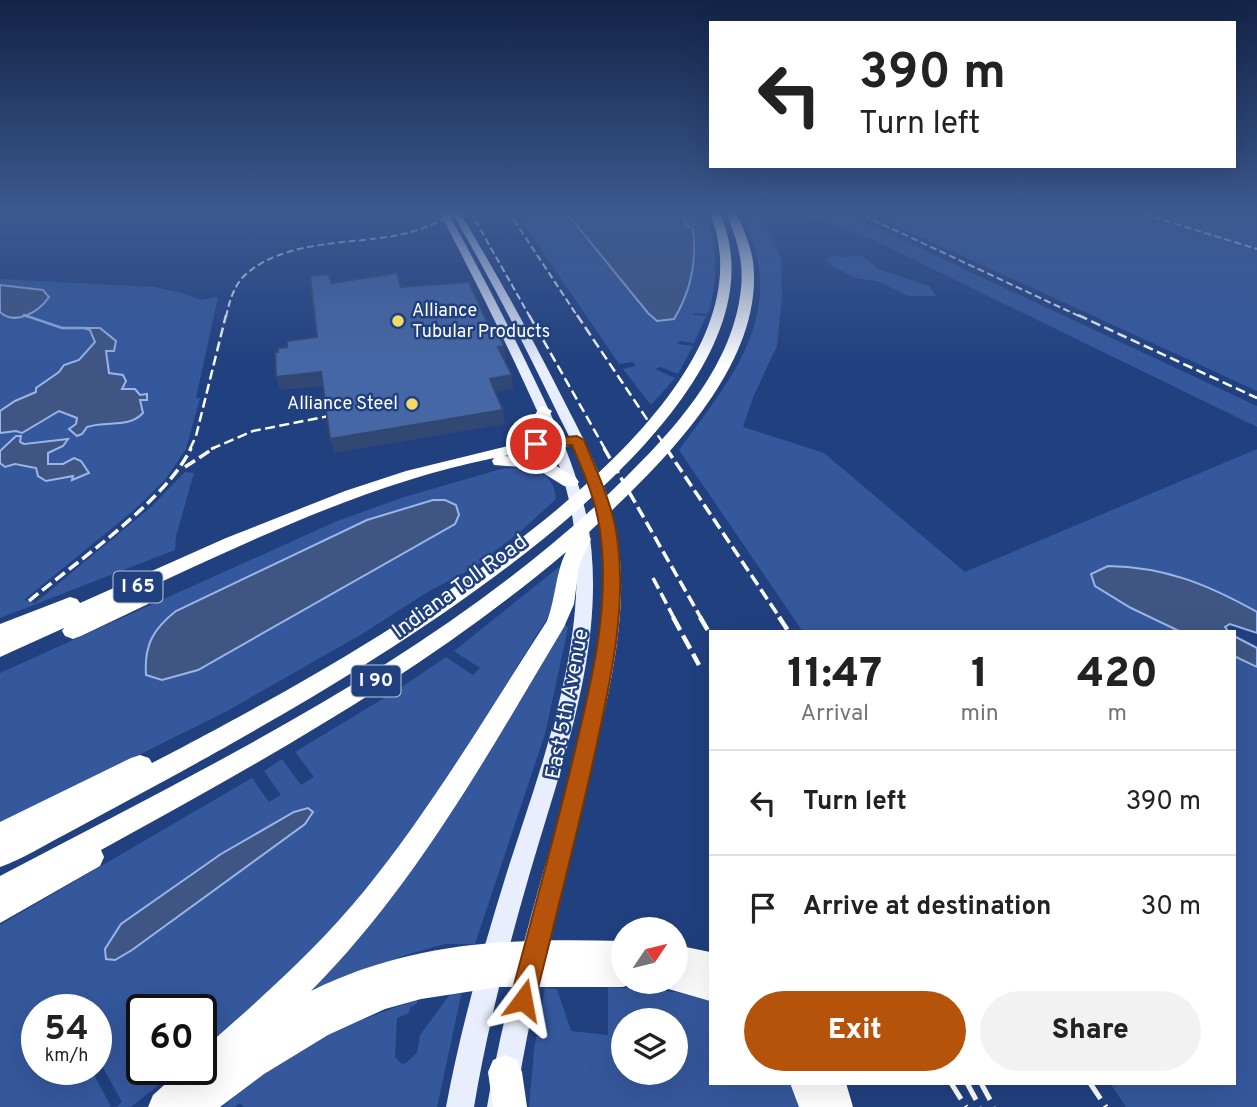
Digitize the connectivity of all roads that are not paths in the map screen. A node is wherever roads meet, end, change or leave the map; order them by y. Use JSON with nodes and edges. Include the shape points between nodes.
{"nodes":[{"id":1,"x":469,"y":263,"type":"edge"},
{"id":2,"x":487,"y":263,"type":"edge"},
{"id":3,"x":728,"y":263,"type":"edge"},
{"id":4,"x":748,"y":263,"type":"edge"},
{"id":5,"x":544,"y":411,"type":"junction"},
{"id":6,"x":567,"y":442,"type":"junction"},
{"id":7,"x":504,"y":455,"type":"junction"},
{"id":8,"x":570,"y":482,"type":"junction"},
{"id":9,"x":362,"y":491,"type":"junction"},
{"id":10,"x":276,"y":525,"type":"junction"},
{"id":11,"x":582,"y":539,"type":"junction"},
{"id":12,"x":209,"y":569,"type":"junction"},
{"id":13,"x":0,"y":632,"type":"edge"},
{"id":14,"x":0,"y":649,"type":"edge"},
{"id":15,"x":0,"y":663,"type":"edge"},
{"id":16,"x":4,"y":843,"type":"edge"},
{"id":17,"x":16,"y":888,"type":"edge"},
{"id":18,"x":0,"y":909,"type":"edge"},
{"id":19,"x":611,"y":958,"type":"edge"},
{"id":20,"x":688,"y":962,"type":"edge"},
{"id":21,"x":562,"y":964,"type":"junction"},
{"id":22,"x":709,"y":967,"type":"edge"},
{"id":23,"x":611,"y":970,"type":"edge"},
{"id":24,"x":688,"y":980,"type":"edge"},
{"id":25,"x":709,"y":986,"type":"edge"},
{"id":26,"x":505,"y":1072,"type":"junction"},
{"id":27,"x":808,"y":1085,"type":"edge"},
{"id":28,"x":830,"y":1085,"type":"edge"},
{"id":29,"x":180,"y":1102,"type":"edge"},
{"id":30,"x":460,"y":1107,"type":"edge"},
{"id":31,"x":501,"y":1107,"type":"edge"},
{"id":32,"x":510,"y":1107,"type":"edge"},
{"id":33,"x":816,"y":1107,"type":"edge"},
{"id":34,"x":836,"y":1107,"type":"edge"}],
"edges":[{"from":1,"to":5,"type":"main road","name":"East 5th Avenue"},
{"from":2,"to":6,"type":"main road","name":"East 5th Avenue"},
{"from":3,"to":16,"type":"highway","name":"Indiana Toll Road","number":"I 90","via":[[724,301],[706,350],[685,385],[603,479],[511,556],[360,659],[288,700]]},
{"from":4,"to":17,"type":"highway","name":"Indiana Toll Road","number":"I 90","via":[[742,321],[727,359],[690,415],[651,464],[552,555],[377,681],[189,789],[90,856]]},
{"from":5,"to":6,"type":"main road","name":"East 5th Avenue"},
{"from":5,"to":7,"type":"highway","via":[[531,436]]},
{"from":6,"to":7,"type":"highway","number":"I 65","via":[[536,444]]},
{"from":6,"to":8,"type":"main road","name":"East 5th Avenue"},
{"from":6,"to":26,"type":"main road","name":"East 5th Avenue","via":[[602,499],[611,575],[609,632],[587,745]]},
{"from":7,"to":8,"type":"highway","via":[[539,463]]},
{"from":7,"to":9,"type":"highway","number":"I 65","via":[[430,469]]},
{"from":7,"to":12,"type":"highway","number":"I 65","via":[[327,517]]},
{"from":8,"to":11,"type":"main road","name":"East 5th Avenue"},
{"from":9,"to":10,"type":"highway","number":"I 65"},
{"from":9,"to":12,"type":"highway","via":[[360,498],[227,556]]},
{"from":10,"to":13,"type":"highway"},
{"from":10,"to":14,"type":"highway","number":"I 65"},
{"from":11,"to":29,"type":"highway","via":[[569,566],[557,622],[409,857],[327,954]]},
{"from":11,"to":30,"type":"main road","name":"East 5th Avenue","via":[[584,575],[572,680],[479,1010]]},
{"from":12,"to":15,"type":"highway","number":"I 65"},
{"from":17,"to":18,"type":"highway","name":"Indiana Toll Road"},
{"from":19,"to":21,"type":"highway"},
{"from":20,"to":22,"type":"highway"},
{"from":21,"to":23,"type":"highway"},
{"from":21,"to":29,"type":"highway","via":[[459,968],[385,994],[316,1023]]},
{"from":24,"to":25,"type":"highway"},
{"from":26,"to":31,"type":"main road","name":"East 5th Avenue"},
{"from":26,"to":32,"type":"highway"},
{"from":27,"to":33,"type":"highway"},
{"from":28,"to":34,"type":"highway"}]}
